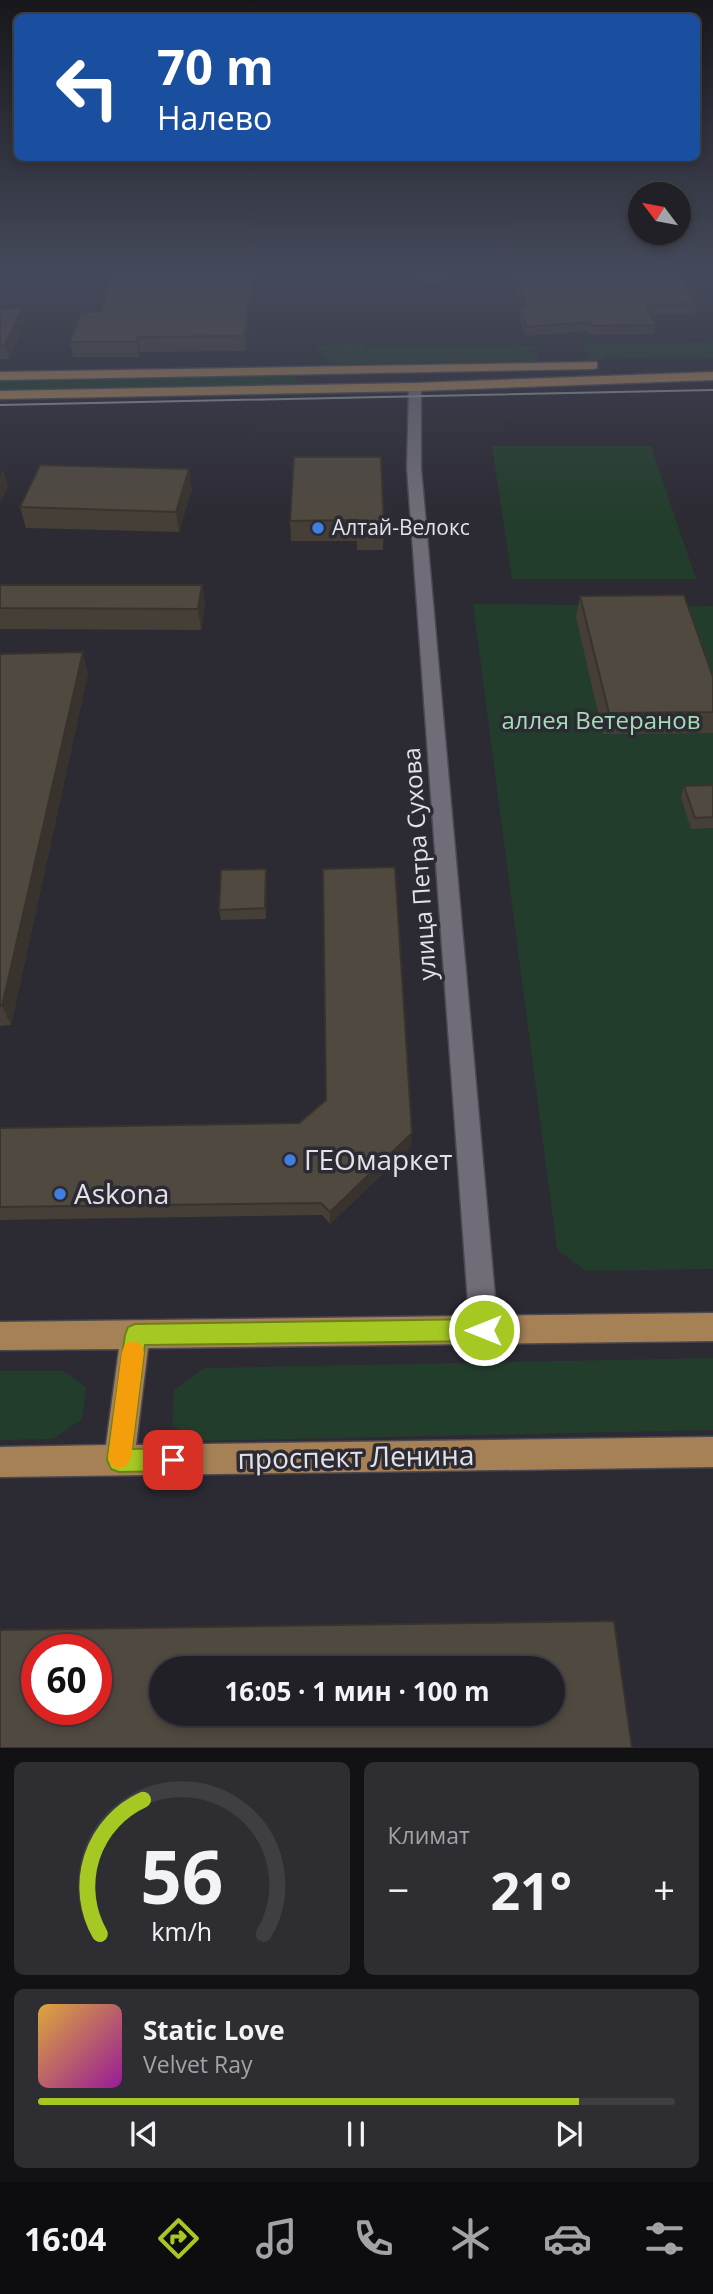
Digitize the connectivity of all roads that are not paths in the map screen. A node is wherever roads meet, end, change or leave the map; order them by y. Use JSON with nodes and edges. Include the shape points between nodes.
{"nodes":[{"id":1,"x":713,"y":363,"type":"edge"},
{"id":2,"x":646,"y":364,"type":"dead end"},
{"id":3,"x":606,"y":365,"type":"dead end"},
{"id":4,"x":412,"y":368,"type":"junction"},
{"id":5,"x":0,"y":376,"type":"edge"},
{"id":6,"x":713,"y":376,"type":"edge"},
{"id":7,"x":414,"y":390,"type":"junction"},
{"id":8,"x":0,"y":395,"type":"edge"},
{"id":9,"x":713,"y":1327,"type":"edge"},
{"id":10,"x":484,"y":1330,"type":"junction"},
{"id":11,"x":135,"y":1335,"type":"junction"},
{"id":12,"x":0,"y":1336,"type":"edge"},
{"id":13,"x":713,"y":1452,"type":"edge"},
{"id":14,"x":119,"y":1460,"type":"junction"},
{"id":15,"x":0,"y":1462,"type":"edge"}],
"edges":[{"from":1,"to":2,"type":"main road"},
{"from":3,"to":4,"type":"main road"},
{"from":4,"to":5,"type":"main road"},
{"from":4,"to":7,"type":"main road"},
{"from":6,"to":7,"type":"main road"},
{"from":7,"to":8,"type":"main road"},
{"from":7,"to":10,"type":"street","name":"улица Петра Сухова","via":[[414,468]]},
{"from":9,"to":10,"type":"main road"},
{"from":10,"to":11,"type":"main road"},
{"from":11,"to":12,"type":"main road"},
{"from":11,"to":14,"type":"main road"},
{"from":13,"to":14,"type":"main road","name":"проспект Ленина"},
{"from":14,"to":15,"type":"main road","name":"проспект Ленина"}]}
